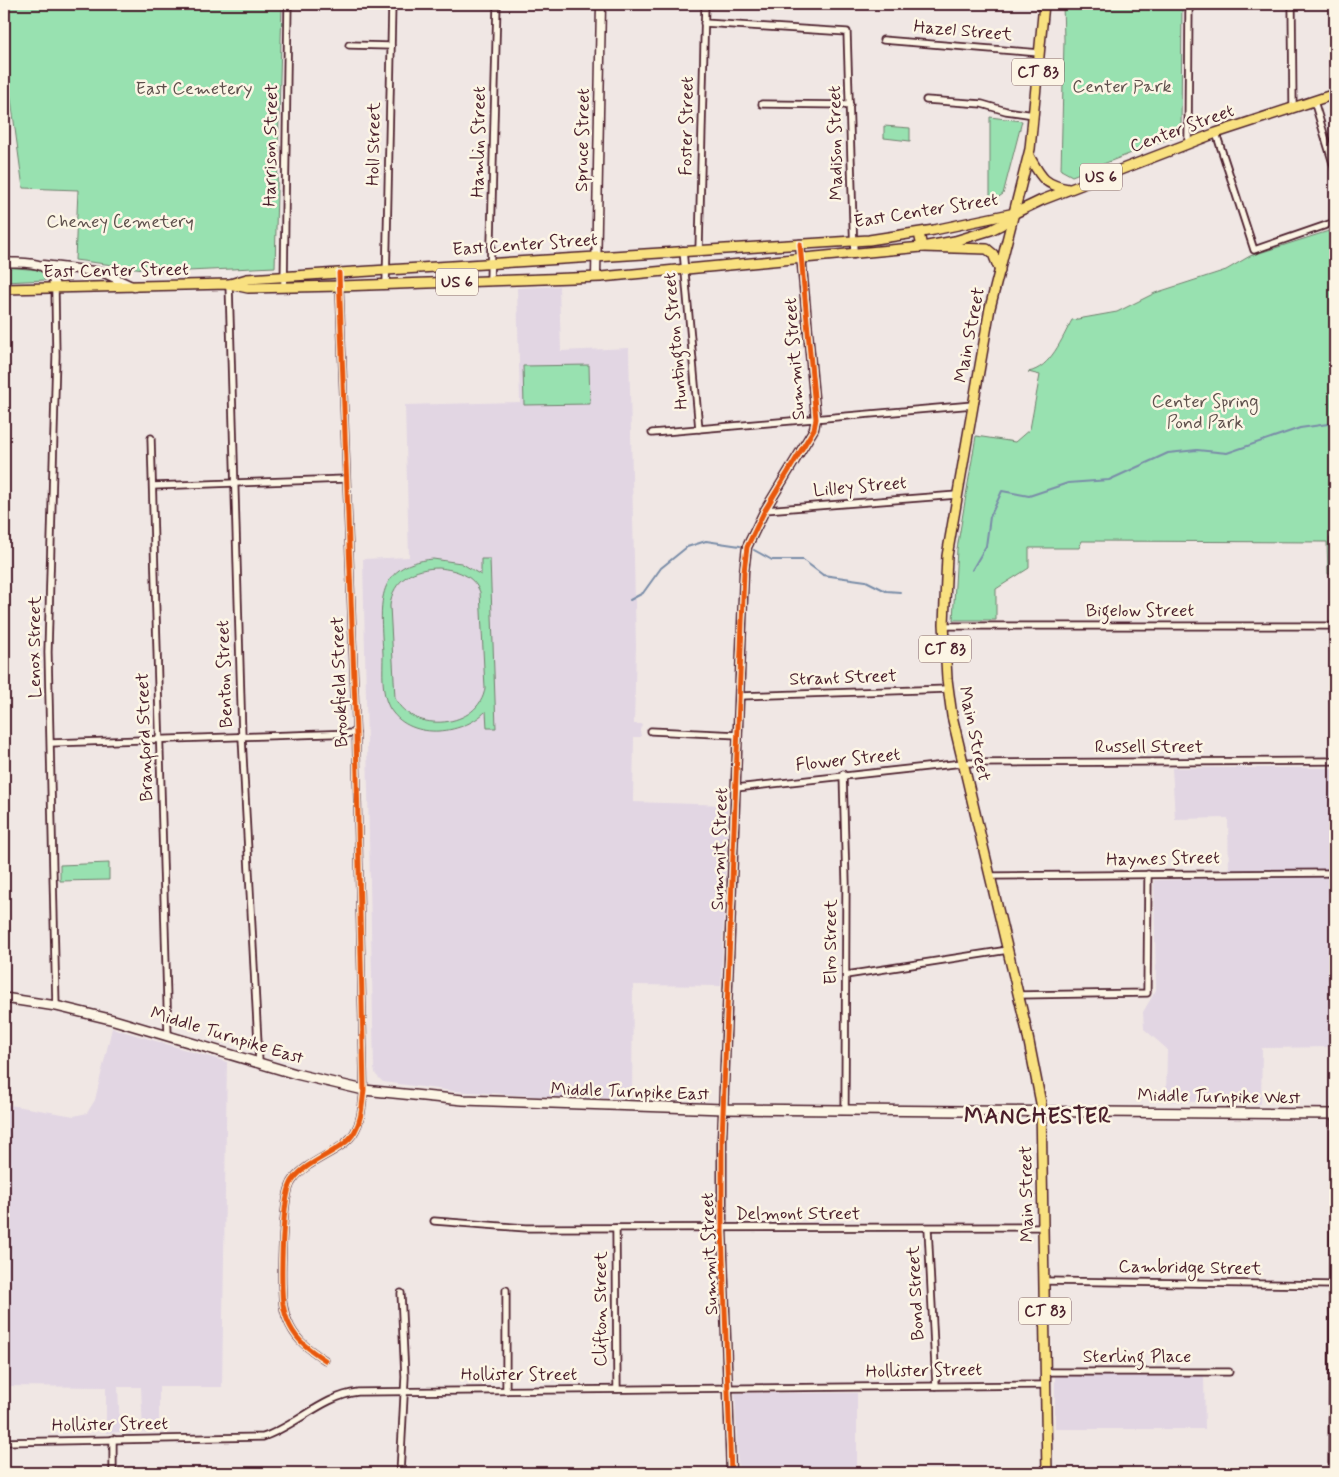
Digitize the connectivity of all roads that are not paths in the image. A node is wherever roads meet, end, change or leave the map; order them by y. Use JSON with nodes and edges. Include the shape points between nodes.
{"nodes":[{"id":1,"x":288,"y":4,"type":"edge"},
{"id":2,"x":392,"y":4,"type":"edge"},
{"id":3,"x":497,"y":4,"type":"edge"},
{"id":4,"x":601,"y":4,"type":"edge"},
{"id":5,"x":705,"y":4,"type":"edge"},
{"id":6,"x":1044,"y":4,"type":"edge"},
{"id":7,"x":1189,"y":4,"type":"edge"},
{"id":8,"x":1292,"y":4,"type":"edge"},
{"id":9,"x":704,"y":23,"type":"junction"},
{"id":10,"x":883,"y":40,"type":"dead end"},
{"id":11,"x":349,"y":45,"type":"dead end"},
{"id":12,"x":391,"y":46,"type":"junction"},
{"id":13,"x":1040,"y":53,"type":"junction"},
{"id":14,"x":1335,"y":94,"type":"edge"},
{"id":15,"x":926,"y":100,"type":"dead end"},
{"id":16,"x":1314,"y":101,"type":"junction"},
{"id":17,"x":762,"y":104,"type":"dead end"},
{"id":18,"x":850,"y":105,"type":"junction"},
{"id":19,"x":1293,"y":108,"type":"junction"},
{"id":20,"x":1034,"y":115,"type":"junction"},
{"id":21,"x":1216,"y":133,"type":"junction"},
{"id":22,"x":1188,"y":144,"type":"junction"},
{"id":23,"x":1029,"y":156,"type":"junction"},
{"id":24,"x":1335,"y":170,"type":"edge"},
{"id":25,"x":1069,"y":190,"type":"junction"},
{"id":26,"x":1015,"y":213,"type":"junction"},
{"id":27,"x":1335,"y":222,"type":"edge"},
{"id":28,"x":920,"y":233,"type":"junction"},
{"id":29,"x":853,"y":241,"type":"junction"},
{"id":30,"x":800,"y":244,"type":"junction"},
{"id":31,"x":922,"y":247,"type":"junction"},
{"id":32,"x":683,"y":250,"type":"junction"},
{"id":33,"x":699,"y":250,"type":"junction"},
{"id":34,"x":854,"y":255,"type":"junction"},
{"id":35,"x":596,"y":256,"type":"junction"},
{"id":36,"x":802,"y":259,"type":"junction"},
{"id":37,"x":4,"y":262,"type":"edge"},
{"id":38,"x":491,"y":263,"type":"junction"},
{"id":39,"x":43,"y":266,"type":"junction"},
{"id":40,"x":386,"y":270,"type":"junction"},
{"id":41,"x":685,"y":270,"type":"junction"},
{"id":42,"x":1000,"y":271,"type":"junction"},
{"id":43,"x":339,"y":273,"type":"junction"},
{"id":44,"x":285,"y":277,"type":"junction"},
{"id":45,"x":596,"y":277,"type":"junction"},
{"id":46,"x":490,"y":281,"type":"junction"},
{"id":47,"x":229,"y":284,"type":"junction"},
{"id":48,"x":386,"y":285,"type":"junction"},
{"id":49,"x":340,"y":286,"type":"junction"},
{"id":50,"x":284,"y":287,"type":"junction"},
{"id":51,"x":54,"y":288,"type":"junction"},
{"id":52,"x":136,"y":288,"type":"junction"},
{"id":53,"x":4,"y":289,"type":"edge"},
{"id":54,"x":973,"y":405,"type":"junction"},
{"id":55,"x":816,"y":419,"type":"junction"},
{"id":56,"x":699,"y":428,"type":"junction"},
{"id":57,"x":652,"y":433,"type":"dead end"},
{"id":58,"x":151,"y":438,"type":"dead end"},
{"id":59,"x":345,"y":479,"type":"junction"},
{"id":60,"x":233,"y":482,"type":"junction"},
{"id":61,"x":152,"y":486,"type":"junction"},
{"id":62,"x":957,"y":495,"type":"junction"},
{"id":63,"x":765,"y":510,"type":"junction"},
{"id":64,"x":1334,"y":539,"type":"dead end"},
{"id":65,"x":1335,"y":582,"type":"edge"},
{"id":66,"x":944,"y":626,"type":"junction"},
{"id":67,"x":1335,"y":626,"type":"edge"},
{"id":68,"x":948,"y":689,"type":"junction"},
{"id":69,"x":740,"y":696,"type":"junction"},
{"id":70,"x":651,"y":731,"type":"dead end"},
{"id":71,"x":356,"y":733,"type":"junction"},
{"id":72,"x":738,"y":735,"type":"junction"},
{"id":73,"x":242,"y":737,"type":"junction"},
{"id":74,"x":161,"y":739,"type":"junction"},
{"id":75,"x":51,"y":743,"type":"junction"},
{"id":76,"x":1335,"y":756,"type":"edge"},
{"id":77,"x":1335,"y":761,"type":"edge"},
{"id":78,"x":963,"y":763,"type":"junction"},
{"id":79,"x":843,"y":774,"type":"junction"},
{"id":80,"x":736,"y":788,"type":"junction"},
{"id":81,"x":1335,"y":873,"type":"edge"},
{"id":82,"x":1148,"y":874,"type":"junction"},
{"id":83,"x":990,"y":876,"type":"junction"},
{"id":84,"x":1008,"y":950,"type":"junction"},
{"id":85,"x":846,"y":975,"type":"junction"},
{"id":86,"x":1018,"y":995,"type":"junction"},
{"id":87,"x":4,"y":998,"type":"edge"},
{"id":88,"x":56,"y":1006,"type":"junction"},
{"id":89,"x":168,"y":1035,"type":"junction"},
{"id":90,"x":259,"y":1062,"type":"junction"},
{"id":91,"x":364,"y":1090,"type":"junction"},
{"id":92,"x":723,"y":1109,"type":"junction"},
{"id":93,"x":845,"y":1110,"type":"junction"},
{"id":94,"x":1042,"y":1113,"type":"junction"},
{"id":95,"x":1335,"y":1114,"type":"edge"},
{"id":96,"x":434,"y":1221,"type":"dead end"},
{"id":97,"x":1044,"y":1227,"type":"junction"},
{"id":98,"x":616,"y":1228,"type":"junction"},
{"id":99,"x":928,"y":1228,"type":"junction"},
{"id":100,"x":722,"y":1229,"type":"junction"},
{"id":101,"x":1045,"y":1282,"type":"junction"},
{"id":102,"x":1334,"y":1284,"type":"edge"},
{"id":103,"x":506,"y":1290,"type":"dead end"},
{"id":104,"x":401,"y":1293,"type":"dead end"},
{"id":105,"x":325,"y":1360,"type":"dead end"},
{"id":106,"x":1046,"y":1372,"type":"junction"},
{"id":107,"x":1229,"y":1372,"type":"dead end"},
{"id":108,"x":1046,"y":1385,"type":"junction"},
{"id":109,"x":936,"y":1386,"type":"junction"},
{"id":110,"x":728,"y":1388,"type":"junction"},
{"id":111,"x":506,"y":1389,"type":"junction"},
{"id":112,"x":617,"y":1389,"type":"junction"},
{"id":113,"x":405,"y":1391,"type":"junction"},
{"id":114,"x":114,"y":1439,"type":"junction"},
{"id":115,"x":4,"y":1442,"type":"edge"},
{"id":116,"x":114,"y":1473,"type":"edge"},
{"id":117,"x":400,"y":1473,"type":"edge"},
{"id":118,"x":731,"y":1473,"type":"edge"},
{"id":119,"x":1047,"y":1473,"type":"edge"},
{"id":120,"x":1332,"y":1473,"type":"edge"}],
"edges":[{"from":1,"to":44,"type":"street","name":"Harrison Street"},
{"from":2,"to":12,"type":"street","name":"Holl Street"},
{"from":3,"to":38,"type":"street","name":"Hamlin Street"},
{"from":4,"to":35,"type":"street","name":"Spruce Street"},
{"from":5,"to":9,"type":"street","name":"Foster Street"},
{"from":6,"to":13,"type":"main road","name":"Main Street","number":"CT 83"},
{"from":7,"to":22,"type":"street"},
{"from":8,"to":19,"type":"street"},
{"from":9,"to":18,"type":"street","name":"Madison Street","via":[[847,32]]},
{"from":9,"to":33,"type":"street","name":"Foster Street"},
{"from":10,"to":13,"type":"street","name":"Hazel Street"},
{"from":11,"to":12,"type":"street"},
{"from":12,"to":40,"type":"street","name":"Holl Street"},
{"from":13,"to":20,"type":"main road","name":"Main Street","number":"CT 83"},
{"from":14,"to":16,"type":"main road","name":"Center Street","number":"US 6"},
{"from":15,"to":20,"type":"street","via":[[982,104]]},
{"from":16,"to":19,"type":"main road","name":"Center Street","number":"US 6"},
{"from":16,"to":24,"type":"street"},
{"from":17,"to":18,"type":"street"},
{"from":18,"to":29,"type":"street","name":"Madison Street"},
{"from":19,"to":21,"type":"main road","name":"Center Street","number":"US 6"},
{"from":20,"to":23,"type":"main road","name":"Main Street","number":"CT 83"},
{"from":21,"to":22,"type":"main road","name":"Center Street","number":"US 6"},
{"from":21,"to":27,"type":"street","via":[[1254,250]]},
{"from":22,"to":25,"type":"main road","name":"Center Street","number":"US 6"},
{"from":23,"to":25,"type":"main road","via":[[1045,181]]},
{"from":23,"to":26,"type":"main road","name":"Main Street","number":"CT 83"},
{"from":25,"to":26,"type":"main road","name":"Center Street","number":"US 6"},
{"from":26,"to":28,"type":"main road","name":"East Center Street","number":"US 6"},
{"from":26,"to":31,"type":"main road","name":"East Center Street","number":"US 6","via":[[990,230]]},
{"from":26,"to":42,"type":"main road","name":"Main Street","number":"CT 83"},
{"from":28,"to":29,"type":"main road","name":"East Center Street","number":"US 6"},
{"from":28,"to":31,"type":"main road"},
{"from":29,"to":30,"type":"main road","name":"East Center Street","number":"US 6"},
{"from":29,"to":34,"type":"street","name":"Madison Street"},
{"from":30,"to":33,"type":"main road","name":"East Center Street","number":"US 6"},
{"from":30,"to":36,"type":"street","name":"Summit Street"},
{"from":31,"to":34,"type":"main road","name":"East Center Street","number":"US 6"},
{"from":31,"to":42,"type":"main road","via":[[939,250],[985,248],[992,254]]},
{"from":32,"to":33,"type":"main road","name":"East Center Street","number":"US 6"},
{"from":32,"to":35,"type":"main road","name":"East Center Street","number":"US 6"},
{"from":32,"to":41,"type":"street","name":"Huntington Street"},
{"from":34,"to":36,"type":"main road","name":"East Center Street","number":"US 6"},
{"from":35,"to":38,"type":"main road","name":"East Center Street","number":"US 6"},
{"from":35,"to":45,"type":"street","name":"Spruce Street"},
{"from":36,"to":41,"type":"main road","name":"East Center Street","number":"US 6"},
{"from":36,"to":55,"type":"street","name":"Summit Street"},
{"from":37,"to":39,"type":"street"},
{"from":38,"to":40,"type":"main road","name":"East Center Street","number":"US 6"},
{"from":38,"to":46,"type":"street","name":"Hamlin Street"},
{"from":39,"to":51,"type":"street","via":[[51,271]]},
{"from":39,"to":52,"type":"street","via":[[102,272]]},
{"from":40,"to":43,"type":"main road","name":"East Center Street","number":"US 6"},
{"from":40,"to":48,"type":"street","name":"Holl Street"},
{"from":41,"to":45,"type":"main road","name":"East Center Street","number":"US 6"},
{"from":41,"to":56,"type":"street","name":"Huntington Street"},
{"from":42,"to":54,"type":"main road","name":"Main Street","number":"CT 83"},
{"from":43,"to":44,"type":"main road","name":"East Center Street","number":"US 6"},
{"from":43,"to":49,"type":"street","name":"Brookfield Street"},
{"from":44,"to":47,"type":"main road","name":"East Center Street","number":"US 6","via":[[247,279]]},
{"from":44,"to":50,"type":"street","name":"Harrison Street"},
{"from":45,"to":46,"type":"main road","name":"East Center Street","number":"US 6"},
{"from":46,"to":48,"type":"main road","name":"East Center Street","number":"US 6"},
{"from":47,"to":50,"type":"main road","name":"East Center Street","number":"US 6","via":[[248,288]]},
{"from":47,"to":52,"type":"main road","name":"East Center Street","number":"US 6"},
{"from":47,"to":60,"type":"street","name":"Benton Street"},
{"from":48,"to":49,"type":"main road","name":"East Center Street","number":"US 6"},
{"from":49,"to":50,"type":"main road","name":"East Center Street","number":"US 6"},
{"from":49,"to":59,"type":"street","name":"Brookfield Street"},
{"from":51,"to":52,"type":"main road","name":"East Center Street","number":"US 6"},
{"from":51,"to":53,"type":"main road","name":"East Center Street","number":"US 6"},
{"from":51,"to":75,"type":"street","name":"Lenox Street","via":[[56,365],[48,652]]},
{"from":54,"to":55,"type":"street"},
{"from":54,"to":62,"type":"main road","name":"Main Street","number":"CT 83"},
{"from":55,"to":56,"type":"street"},
{"from":55,"to":63,"type":"street","name":"Summit Street","via":[[814,428]]},
{"from":56,"to":57,"type":"street"},
{"from":58,"to":61,"type":"street","name":"Branford Street"},
{"from":59,"to":60,"type":"street"},
{"from":59,"to":71,"type":"street","name":"Brookfield Street"},
{"from":60,"to":61,"type":"street"},
{"from":60,"to":73,"type":"street","name":"Benton Street"},
{"from":61,"to":74,"type":"street","name":"Branford Street"},
{"from":62,"to":63,"type":"street","name":"Lilley Street"},
{"from":62,"to":66,"type":"main road","name":"Main Street","number":"CT 83","via":[[946,564]]},
{"from":63,"to":69,"type":"street","name":"Summit Street","via":[[747,550]]},
{"from":64,"to":65,"type":"street"},
{"from":66,"to":67,"type":"street","name":"Bigelow Street"},
{"from":66,"to":68,"type":"main road","name":"Main Street","number":"CT 83"},
{"from":68,"to":69,"type":"street","name":"Strant Street"},
{"from":68,"to":78,"type":"main road","name":"Main Street","number":"CT 83"},
{"from":69,"to":72,"type":"street","name":"Summit Street"},
{"from":70,"to":72,"type":"street"},
{"from":71,"to":73,"type":"street"},
{"from":71,"to":91,"type":"street","name":"Brookfield Street"},
{"from":72,"to":80,"type":"street","name":"Summit Street"},
{"from":73,"to":74,"type":"street"},
{"from":73,"to":90,"type":"street","name":"Benton Street"},
{"from":74,"to":75,"type":"street"},
{"from":74,"to":89,"type":"street","name":"Branford Street"},
{"from":75,"to":88,"type":"street","name":"Lenox Street"},
{"from":76,"to":77,"type":"street"},
{"from":77,"to":78,"type":"street","name":"Russell Street"},
{"from":78,"to":79,"type":"street","name":"Flower Street"},
{"from":78,"to":83,"type":"main road","name":"Main Street","number":"CT 83"},
{"from":79,"to":80,"type":"street","name":"Flower Street"},
{"from":79,"to":85,"type":"street","name":"Elro Street"},
{"from":80,"to":92,"type":"street","name":"Summit Street"},
{"from":81,"to":82,"type":"street","name":"Haynes Street"},
{"from":82,"to":83,"type":"street","name":"Haynes Street"},
{"from":82,"to":86,"type":"street","via":[[1147,993]]},
{"from":83,"to":84,"type":"main road","name":"Main Street","number":"CT 83"},
{"from":84,"to":85,"type":"street"},
{"from":84,"to":86,"type":"main road","name":"Main Street","number":"CT 83"},
{"from":85,"to":93,"type":"street","name":"Elro Street"},
{"from":86,"to":94,"type":"main road","name":"Main Street","number":"CT 83"},
{"from":87,"to":88,"type":"main road","name":"Middle Turnpike East"},
{"from":88,"to":89,"type":"main road","name":"Middle Turnpike East"},
{"from":89,"to":90,"type":"main road","name":"Middle Turnpike East"},
{"from":90,"to":91,"type":"main road","name":"Middle Turnpike East"},
{"from":91,"to":92,"type":"main road","name":"Middle Turnpike East","via":[[463,1100]]},
{"from":91,"to":105,"type":"street","name":"Brookfield Street","via":[[355,1132],[348,1141],[308,1164],[291,1181],[285,1207],[283,1305],[289,1326],[303,1345]]},
{"from":92,"to":93,"type":"main road","name":"Middle Turnpike East"},
{"from":92,"to":100,"type":"street","name":"Summit Street"},
{"from":93,"to":94,"type":"main road","name":"Middle Turnpike East"},
{"from":94,"to":95,"type":"main road","name":"Middle Turnpike West"},
{"from":94,"to":97,"type":"main road","name":"Main Street","number":"CT 83"},
{"from":95,"to":102,"type":"street"},
{"from":96,"to":98,"type":"street","name":"Delmont Street","via":[[526,1228]]},
{"from":97,"to":99,"type":"street","name":"Delmont Street"},
{"from":97,"to":101,"type":"main road","name":"Main Street","number":"CT 83"},
{"from":98,"to":100,"type":"street","name":"Delmont Street"},
{"from":98,"to":112,"type":"street","name":"Clifton Street"},
{"from":99,"to":100,"type":"street","name":"Delmont Street"},
{"from":99,"to":109,"type":"street","name":"Bond Street"},
{"from":100,"to":110,"type":"street","name":"Summit Street"},
{"from":101,"to":102,"type":"street","name":"Cambridge Street"},
{"from":101,"to":106,"type":"main road","name":"Main Street","number":"CT 83"},
{"from":102,"to":120,"type":"street"},
{"from":103,"to":111,"type":"street"},
{"from":104,"to":113,"type":"street"},
{"from":106,"to":107,"type":"street","name":"Sterling Place"},
{"from":106,"to":108,"type":"main road","name":"Main Street","number":"CT 83"},
{"from":108,"to":109,"type":"street","name":"Hollister Street"},
{"from":108,"to":119,"type":"main road","name":"Main Street","number":"CT 83"},
{"from":109,"to":110,"type":"street","name":"Hollister Street"},
{"from":110,"to":112,"type":"street","name":"Hollister Street"},
{"from":110,"to":118,"type":"street","name":"Summit Street"},
{"from":111,"to":112,"type":"street","name":"Hollister Street"},
{"from":111,"to":113,"type":"street","name":"Hollister Street"},
{"from":113,"to":114,"type":"street","name":"Hollister Street","via":[[345,1393],[280,1431],[263,1437]]},
{"from":113,"to":117,"type":"street"},
{"from":114,"to":115,"type":"street","name":"Hollister Street"},
{"from":114,"to":116,"type":"street"}]}
